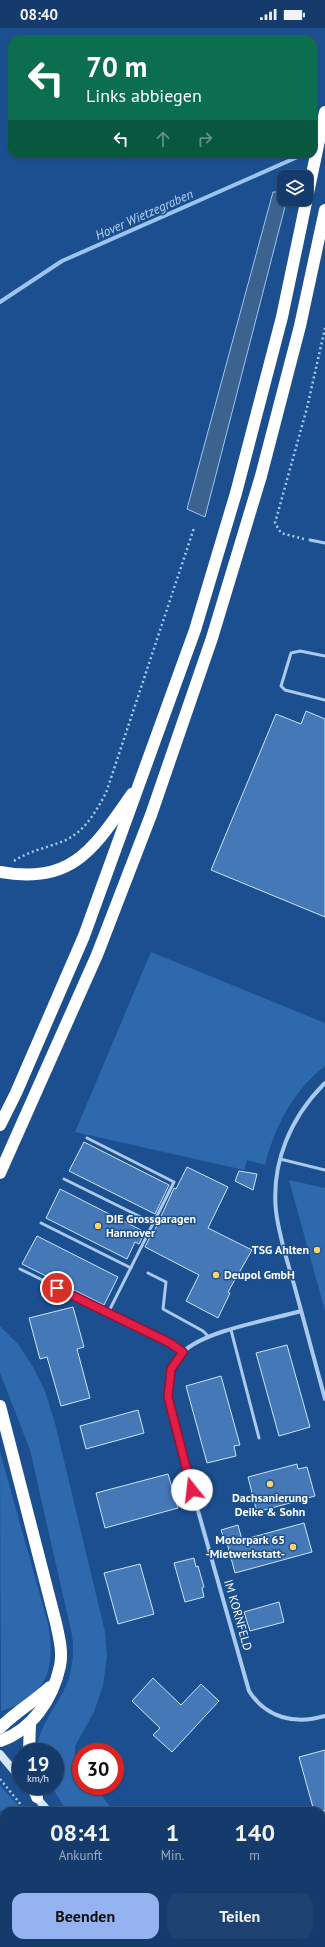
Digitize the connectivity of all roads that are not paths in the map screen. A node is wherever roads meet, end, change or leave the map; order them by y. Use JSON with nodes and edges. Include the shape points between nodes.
{"nodes":[{"id":1,"x":325,"y":112,"type":"edge"},
{"id":2,"x":317,"y":150,"type":"edge"},
{"id":3,"x":315,"y":158,"type":"edge"},
{"id":4,"x":325,"y":210,"type":"edge"},
{"id":5,"x":310,"y":540,"type":"road end"},
{"id":6,"x":325,"y":543,"type":"edge"},
{"id":7,"x":325,"y":656,"type":"edge"},
{"id":8,"x":325,"y":700,"type":"edge"},
{"id":9,"x":142,"y":780,"type":"junction"},
{"id":10,"x":0,"y":872,"type":"edge"},
{"id":11,"x":325,"y":1083,"type":"edge"},
{"id":12,"x":0,"y":1125,"type":"edge"},
{"id":13,"x":87,"y":1138,"type":"dead end"},
{"id":14,"x":280,"y":1159,"type":"junction"},
{"id":15,"x":325,"y":1170,"type":"edge"},
{"id":16,"x":0,"y":1173,"type":"edge"},
{"id":17,"x":64,"y":1179,"type":"dead end"},
{"id":18,"x":41,"y":1222,"type":"dead end"},
{"id":19,"x":153,"y":1223,"type":"junction"},
{"id":20,"x":131,"y":1268,"type":"junction"},
{"id":21,"x":20,"y":1269,"type":"dead end"},
{"id":22,"x":148,"y":1273,"type":"dead end"},
{"id":23,"x":301,"y":1311,"type":"junction"},
{"id":24,"x":108,"y":1313,"type":"junction"},
{"id":25,"x":231,"y":1330,"type":"junction"},
{"id":26,"x":209,"y":1337,"type":"junction"},
{"id":27,"x":183,"y":1352,"type":"junction"},
{"id":28,"x":325,"y":1399,"type":"edge"},
{"id":29,"x":0,"y":1406,"type":"edge"},
{"id":30,"x":0,"y":1427,"type":"edge"},
{"id":31,"x":259,"y":1438,"type":"dead end"},
{"id":32,"x":8,"y":1440,"type":"junction"},
{"id":33,"x":55,"y":1682,"type":"junction"},
{"id":34,"x":325,"y":1716,"type":"edge"},
{"id":35,"x":3,"y":1722,"type":"edge"},
{"id":36,"x":30,"y":1723,"type":"junction"},
{"id":37,"x":0,"y":1741,"type":"edge"},
{"id":38,"x":29,"y":1743,"type":"edge"},
{"id":39,"x":0,"y":1754,"type":"edge"},
{"id":40,"x":12,"y":1768,"type":"edge"},
{"id":41,"x":37,"y":1795,"type":"edge"},
{"id":42,"x":45,"y":1807,"type":"edge"}],
"edges":[{"from":1,"to":2,"type":"highway"},
{"from":3,"to":9,"type":"highway","via":[[282,317],[236,493],[195,630]]},
{"from":4,"to":16,"type":"highway","via":[[300,326],[265,461],[212,638],[151,815],[97,955]]},
{"from":5,"to":6,"type":"lane"},
{"from":7,"to":8,"type":"lane","via":[[291,653],[281,686],[286,690]]},
{"from":9,"to":10,"type":"highway","via":[[105,832],[86,853],[68,866],[47,874],[22,876]]},
{"from":9,"to":12,"type":"highway","via":[[84,936]]},
{"from":11,"to":14,"type":"street","via":[[303,1107],[294,1122]]},
{"from":13,"to":19,"type":"lane","via":[[174,1182]]},
{"from":14,"to":15,"type":"lane"},
{"from":14,"to":23,"type":"street","via":[[275,1194],[276,1212]]},
{"from":17,"to":19,"type":"lane"},
{"from":18,"to":20,"type":"lane"},
{"from":19,"to":20,"type":"lane"},
{"from":20,"to":24,"type":"lane"},
{"from":21,"to":24,"type":"lane"},
{"from":22,"to":26,"type":"lane","via":[[166,1282],[162,1309],[203,1331]]},
{"from":23,"to":25,"type":"street","name":"IM KORNFELD"},
{"from":23,"to":28,"type":"street"},
{"from":24,"to":27,"type":"lane"},
{"from":25,"to":26,"type":"street","name":"IM KORNFELD"},
{"from":25,"to":31,"type":"lane"},
{"from":26,"to":27,"type":"street","name":"IM KORNFELD"},
{"from":27,"to":34,"type":"street","name":"IM KORNFELD","via":[[171,1369],[169,1406],[249,1691],[260,1706],[276,1716],[295,1720]]},
{"from":29,"to":32,"type":"highway"},
{"from":30,"to":32,"type":"highway"},
{"from":32,"to":33,"type":"highway","via":[[61,1646],[60,1666]]},
{"from":33,"to":35,"type":"highway","via":[[32,1704]]},
{"from":33,"to":36,"type":"highway","via":[[49,1697]]},
{"from":36,"to":37,"type":"highway","via":[[19,1732]]},
{"from":36,"to":38,"type":"highway"},
{"from":39,"to":40,"type":"main road"},
{"from":41,"to":42,"type":"main road"}]}
